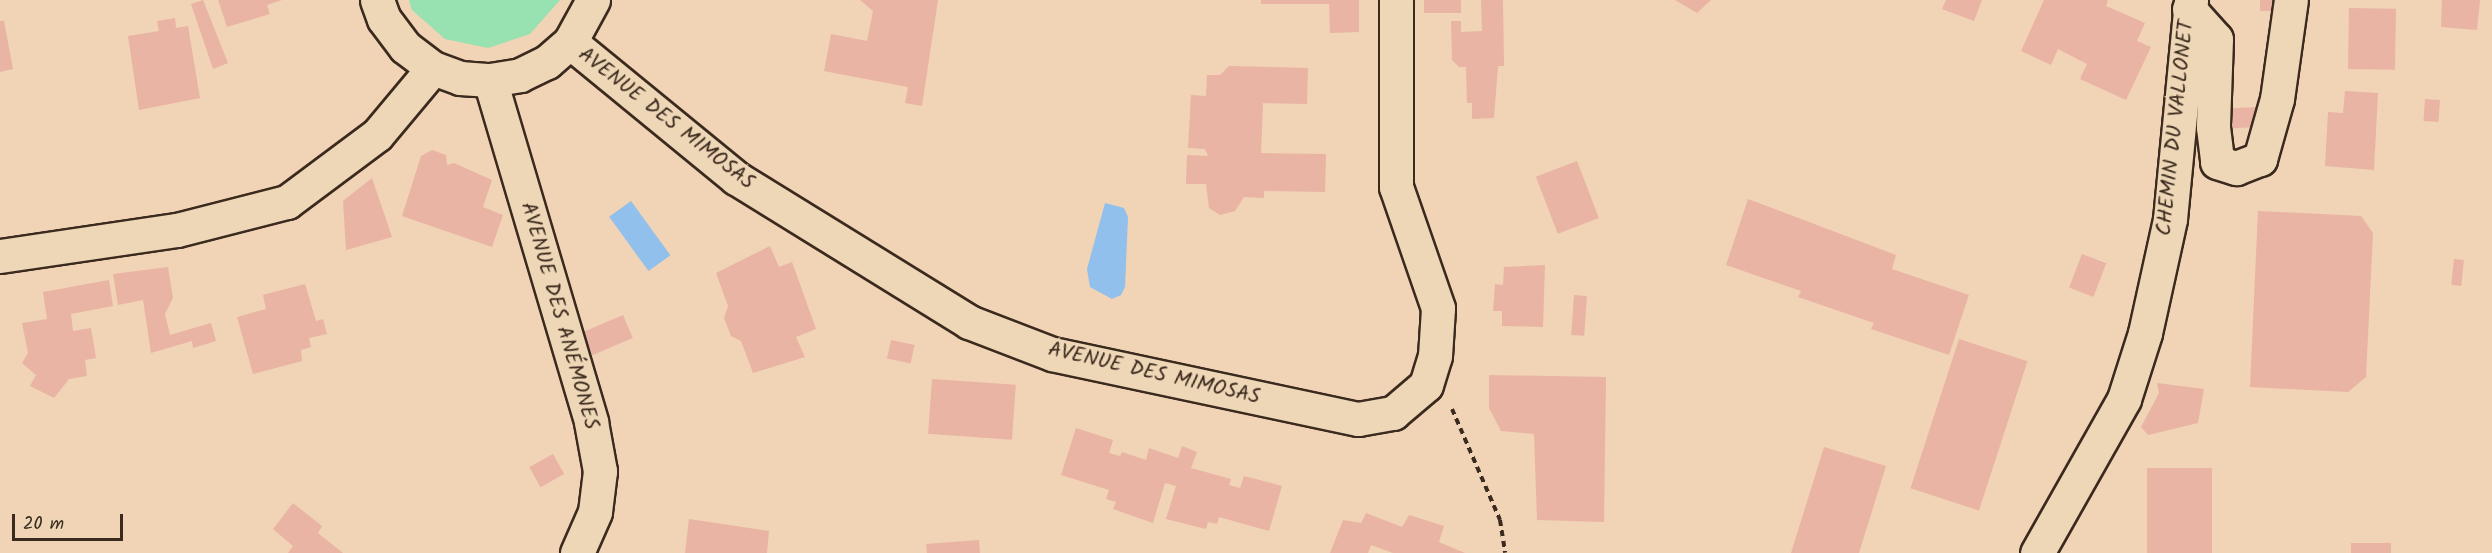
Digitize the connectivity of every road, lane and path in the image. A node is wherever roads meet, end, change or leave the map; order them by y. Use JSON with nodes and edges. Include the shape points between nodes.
{"nodes":[{"id":1,"x":378,"y":0,"type":"edge"},
{"id":2,"x":593,"y":0,"type":"edge"},
{"id":3,"x":1396,"y":0,"type":"edge"},
{"id":4,"x":2291,"y":0,"type":"edge"},
{"id":5,"x":2190,"y":4,"type":"edge"},
{"id":6,"x":570,"y":42,"type":"junction"},
{"id":7,"x":433,"y":68,"type":"junction"},
{"id":8,"x":490,"y":80,"type":"junction"},
{"id":9,"x":0,"y":256,"type":"edge"},
{"id":10,"x":1426,"y":385,"type":"junction"},
{"id":11,"x":577,"y":553,"type":"edge"},
{"id":12,"x":1505,"y":553,"type":"edge"},
{"id":13,"x":2037,"y":553,"type":"edge"}],
"edges":[{"from":1,"to":7,"type":"street","via":[[384,19],[405,47]]},
{"from":2,"to":6,"type":"street"},
{"from":3,"to":10,"type":"street","via":[[1396,187],[1438,308],[1436,356]]},
{"from":4,"to":5,"type":"street","via":[[2277,99],[2260,159],[2236,168],[2217,162],[2213,127],[2216,39]]},
{"from":5,"to":13,"type":"street","name":"CHEMIN DU VALLONET","via":[[2170,219],[2145,333],[2124,399]]},
{"from":6,"to":8,"type":"street","via":[[547,62],[520,75]]},
{"from":6,"to":10,"type":"street","name":"AVENUE DES MIMOSAS","via":[[736,178],[969,322],[1052,354],[1358,418],[1393,413]]},
{"from":7,"to":8,"type":"street","via":[[460,78]]},
{"from":7,"to":9,"type":"street","via":[[377,135],[287,202],[177,230]]},
{"from":8,"to":11,"type":"street","name":"AVENUE DES ANÉMONES","via":[[600,471],[595,512]]},
{"from":10,"to":12,"type":"path","via":[[1450,403],[1500,520]]}]}
